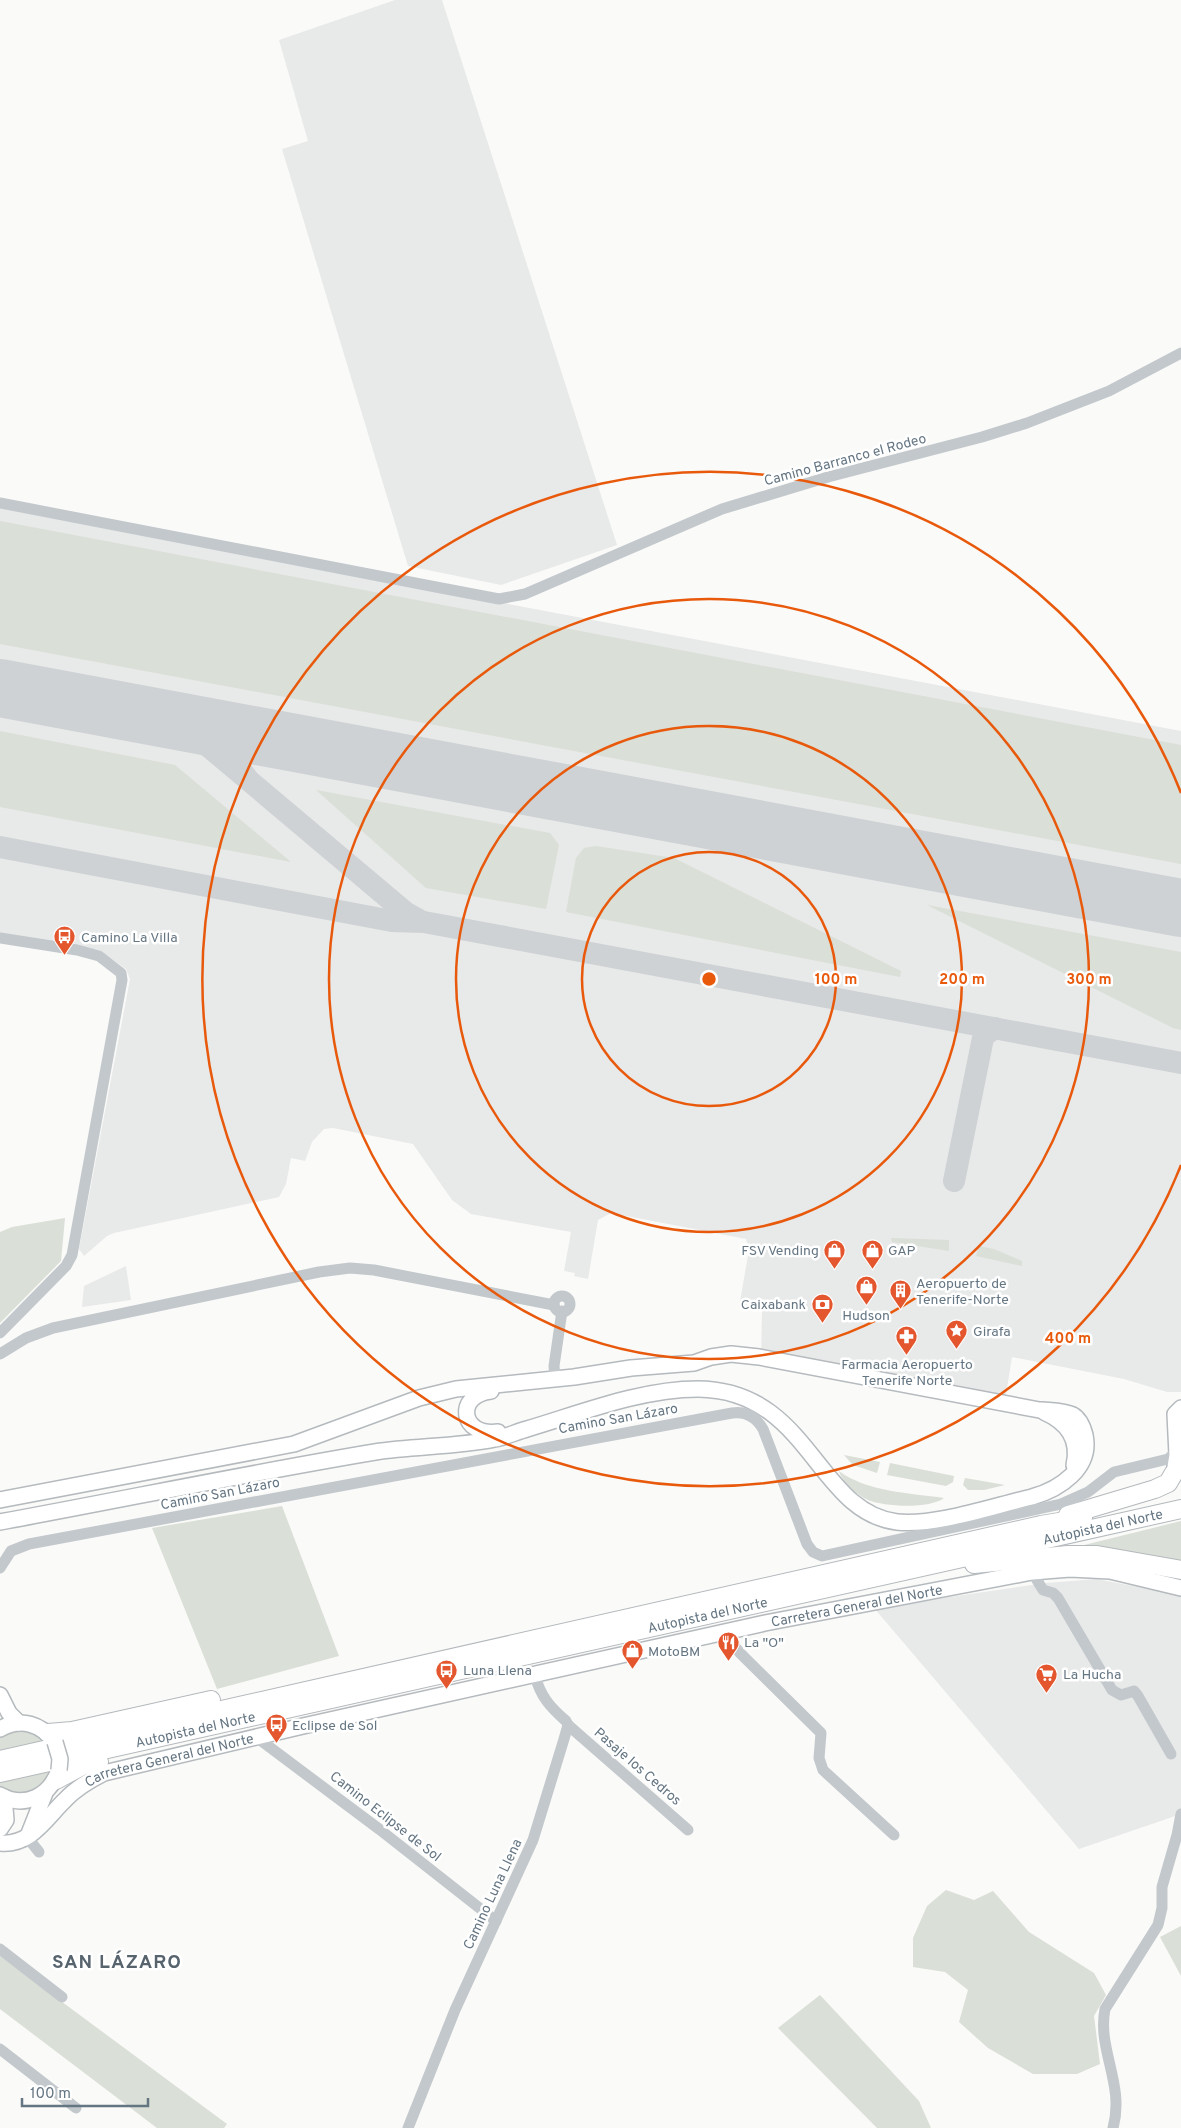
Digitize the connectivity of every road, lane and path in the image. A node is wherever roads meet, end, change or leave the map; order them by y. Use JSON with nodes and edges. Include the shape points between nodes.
{"nodes":[{"id":1,"x":1181,"y":353,"type":"edge"},
{"id":2,"x":0,"y":503,"type":"edge"},
{"id":3,"x":0,"y":938,"type":"edge"},
{"id":4,"x":0,"y":1333,"type":"edge"},
{"id":5,"x":0,"y":1354,"type":"edge"},
{"id":6,"x":765,"y":1358,"type":"junction"},
{"id":7,"x":631,"y":1368,"type":"junction"},
{"id":8,"x":555,"y":1379,"type":"junction"},
{"id":9,"x":522,"y":1383,"type":"junction"},
{"id":10,"x":1181,"y":1408,"type":"edge"},
{"id":11,"x":514,"y":1432,"type":"junction"},
{"id":12,"x":1177,"y":1450,"type":"junction"},
{"id":13,"x":1154,"y":1463,"type":"junction"},
{"id":14,"x":1174,"y":1473,"type":"junction"},
{"id":15,"x":1181,"y":1498,"type":"edge"},
{"id":16,"x":0,"y":1500,"type":"edge"},
{"id":17,"x":1181,"y":1509,"type":"edge"},
{"id":18,"x":0,"y":1522,"type":"edge"},
{"id":19,"x":1041,"y":1525,"type":"junction"},
{"id":20,"x":928,"y":1567,"type":"junction"},
{"id":21,"x":0,"y":1568,"type":"edge"},
{"id":22,"x":1181,"y":1570,"type":"edge"},
{"id":23,"x":1032,"y":1572,"type":"junction"},
{"id":24,"x":1181,"y":1588,"type":"edge"},
{"id":25,"x":723,"y":1632,"type":"junction"},
{"id":26,"x":428,"y":1663,"type":"junction"},
{"id":27,"x":494,"y":1664,"type":"junction"},
{"id":28,"x":535,"y":1675,"type":"junction"},
{"id":29,"x":0,"y":1695,"type":"edge"},
{"id":30,"x":19,"y":1723,"type":"junction"},
{"id":31,"x":568,"y":1725,"type":"junction"},
{"id":32,"x":0,"y":1729,"type":"edge"},
{"id":33,"x":256,"y":1737,"type":"junction"},
{"id":34,"x":52,"y":1738,"type":"junction"},
{"id":35,"x":1171,"y":1754,"type":"dead end"},
{"id":36,"x":0,"y":1760,"type":"edge"},
{"id":37,"x":0,"y":1773,"type":"edge"},
{"id":38,"x":53,"y":1781,"type":"junction"},
{"id":39,"x":2,"y":1796,"type":"edge"},
{"id":40,"x":1181,"y":1814,"type":"edge"},
{"id":41,"x":0,"y":1829,"type":"edge"},
{"id":42,"x":688,"y":1830,"type":"dead end"},
{"id":43,"x":894,"y":1835,"type":"dead end"},
{"id":44,"x":27,"y":1837,"type":"junction"},
{"id":45,"x":0,"y":1843,"type":"edge"},
{"id":46,"x":39,"y":1852,"type":"dead end"},
{"id":47,"x":496,"y":1921,"type":"junction"},
{"id":48,"x":0,"y":1949,"type":"edge"},
{"id":49,"x":62,"y":1996,"type":"dead end"},
{"id":50,"x":0,"y":2049,"type":"edge"},
{"id":51,"x":76,"y":2108,"type":"dead end"},
{"id":52,"x":408,"y":2128,"type":"edge"},
{"id":53,"x":1113,"y":2128,"type":"edge"}],
"edges":[{"from":1,"to":2,"type":"street","name":"Camino Barranco el Rodeo","via":[[1109,391],[1027,422],[722,509],[518,597],[499,599]]},
{"from":3,"to":4,"type":"street","via":[[99,956],[121,973],[122,980],[72,1255],[66,1266]]},
{"from":5,"to":8,"type":"street","via":[[26,1338],[52,1328],[350,1268],[374,1270],[558,1308]]},
{"from":6,"to":7,"type":"main road","via":[[731,1354],[694,1363]]},
{"from":6,"to":7,"type":"main road","via":[[732,1349],[682,1354]]},
{"from":6,"to":11,"type":"main road","via":[[1040,1410],[1062,1423],[1074,1440],[1076,1458],[1067,1479],[1048,1492],[943,1518],[904,1522],[870,1514],[845,1494],[801,1440],[776,1416],[744,1398],[712,1390],[648,1395]]},
{"from":7,"to":8,"type":"main road"},
{"from":8,"to":9,"type":"main road"},
{"from":9,"to":11,"type":"main road","via":[[478,1394],[466,1410],[469,1422],[478,1431]]},
{"from":9,"to":16,"type":"main road","via":[[504,1382],[434,1394],[321,1436],[275,1449]]},
{"from":10,"to":12,"type":"main road","via":[[1175,1414]]},
{"from":11,"to":18,"type":"main road","via":[[484,1441],[375,1452]]},
{"from":12,"to":13,"type":"street","name":"Camino San Lázaro","via":[[1168,1459]]},
{"from":12,"to":14,"type":"main road"},
{"from":13,"to":14,"type":"street","via":[[1166,1466]]},
{"from":13,"to":21,"type":"street","name":"Camino San Lázaro","via":[[1114,1472],[1088,1492],[1061,1504],[822,1556],[806,1544],[763,1429],[747,1414],[732,1413],[29,1544],[11,1551]]},
{"from":14,"to":19,"type":"highway","via":[[1171,1480],[1162,1486]]},
{"from":15,"to":19,"type":"highway","name":"Autopista del Norte"},
{"from":17,"to":20,"type":"highway","name":"Autopista del Norte"},
{"from":19,"to":26,"type":"highway","name":"Autopista del Norte"},
{"from":20,"to":22,"type":"highway","via":[[1068,1555],[1098,1556]]},
{"from":20,"to":27,"type":"highway","name":"Autopista del Norte"},
{"from":23,"to":24,"type":"main road","name":"Carretera General del Norte","via":[[1070,1569],[1110,1571]]},
{"from":23,"to":25,"type":"main road","name":"Carretera General del Norte"},
{"from":23,"to":35,"type":"street","via":[[1043,1590],[1058,1598],[1112,1690],[1120,1695],[1134,1691],[1138,1696]]},
{"from":25,"to":28,"type":"main road","name":"Carretera General del Norte"},
{"from":25,"to":43,"type":"street","via":[[821,1733],[819,1758],[823,1770]]},
{"from":26,"to":34,"type":"highway","via":[[398,1661],[281,1684]]},
{"from":26,"to":36,"type":"highway","name":"Autopista del Norte"},
{"from":27,"to":37,"type":"highway","name":"Autopista del Norte"},
{"from":27,"to":38,"type":"highway","via":[[471,1674],[375,1699],[82,1766]]},
{"from":28,"to":31,"type":"street","via":[[538,1690]]},
{"from":28,"to":33,"type":"main road","name":"Carretera General del Norte"},
{"from":29,"to":30,"type":"main road","via":[[9,1713]]},
{"from":30,"to":32,"type":"main road"},
{"from":30,"to":34,"type":"main road","via":[[37,1726]]},
{"from":31,"to":42,"type":"street","name":"Pasaje los Cedros"},
{"from":31,"to":47,"type":"street","name":"Camino Luna Llena","via":[[533,1840]]},
{"from":33,"to":44,"type":"main road","name":"Carretera General del Norte","via":[[104,1773],[75,1791]]},
{"from":33,"to":47,"type":"street","name":"Camino Eclipse de Sol"},
{"from":34,"to":38,"type":"main road","bridge":true,"via":[[60,1759]]},
{"from":38,"to":39,"type":"main road","via":[[27,1800],[17,1801]]},
{"from":38,"to":44,"type":"main road"},
{"from":39,"to":41,"type":"main road","via":[[6,1820]]},
{"from":40,"to":53,"type":"street","via":[[1162,1887],[1158,1925],[1106,2009],[1102,2024],[1118,2097]]},
{"from":44,"to":45,"type":"main road","name":"Carretera General del Norte"},
{"from":44,"to":46,"type":"street"},
{"from":47,"to":52,"type":"street","name":"Camino Luna Llena","via":[[454,2010]]},
{"from":48,"to":49,"type":"street"},
{"from":50,"to":51,"type":"street"}]}
